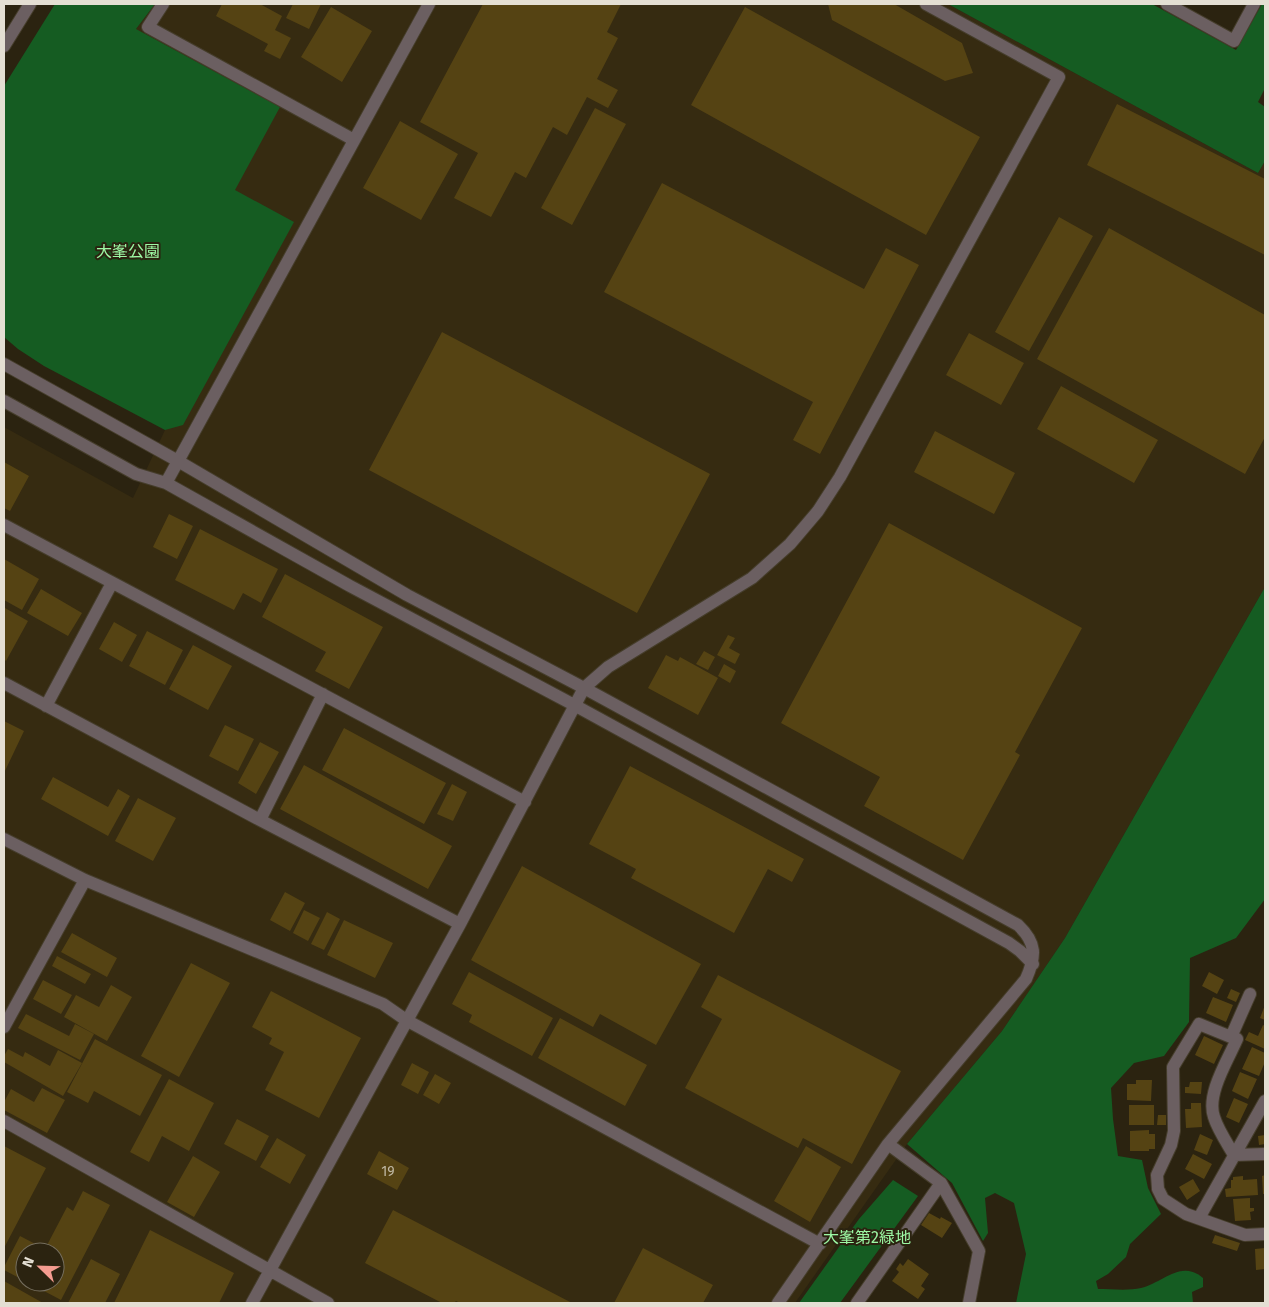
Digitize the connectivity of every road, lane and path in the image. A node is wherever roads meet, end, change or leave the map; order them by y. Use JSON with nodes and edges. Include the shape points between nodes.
{"nodes":[{"id":1,"x":30,"y":4,"type":"edge"},
{"id":2,"x":163,"y":4,"type":"edge"},
{"id":3,"x":429,"y":4,"type":"edge"},
{"id":4,"x":926,"y":4,"type":"edge"},
{"id":5,"x":1167,"y":4,"type":"edge"},
{"id":6,"x":1254,"y":4,"type":"edge"},
{"id":7,"x":4,"y":46,"type":"edge"},
{"id":8,"x":354,"y":140,"type":"junction"},
{"id":9,"x":4,"y":364,"type":"edge"},
{"id":10,"x":4,"y":402,"type":"edge"},
{"id":11,"x":178,"y":462,"type":"junction"},
{"id":12,"x":166,"y":483,"type":"junction"},
{"id":13,"x":4,"y":525,"type":"edge"},
{"id":14,"x":112,"y":583,"type":"junction"},
{"id":15,"x":4,"y":683,"type":"edge"},
{"id":16,"x":584,"y":688,"type":"junction"},
{"id":17,"x":323,"y":694,"type":"junction"},
{"id":18,"x":46,"y":706,"type":"junction"},
{"id":19,"x":576,"y":706,"type":"junction"},
{"id":20,"x":525,"y":802,"type":"junction"},
{"id":21,"x":260,"y":820,"type":"junction"},
{"id":22,"x":4,"y":839,"type":"edge"},
{"id":23,"x":84,"y":880,"type":"junction"},
{"id":24,"x":460,"y":924,"type":"junction"},
{"id":25,"x":1033,"y":964,"type":"junction"},
{"id":26,"x":1250,"y":994,"type":"dead end"},
{"id":27,"x":406,"y":1020,"type":"junction"},
{"id":28,"x":4,"y":1027,"type":"edge"},
{"id":29,"x":1231,"y":1037,"type":"junction"},
{"id":30,"x":1265,"y":1101,"type":"edge"},
{"id":31,"x":4,"y":1121,"type":"edge"},
{"id":32,"x":888,"y":1144,"type":"junction"},
{"id":33,"x":1265,"y":1154,"type":"edge"},
{"id":34,"x":1234,"y":1156,"type":"junction"},
{"id":35,"x":942,"y":1183,"type":"junction"},
{"id":36,"x":1198,"y":1218,"type":"junction"},
{"id":37,"x":1265,"y":1234,"type":"edge"},
{"id":38,"x":820,"y":1244,"type":"junction"},
{"id":39,"x":269,"y":1271,"type":"junction"},
{"id":40,"x":252,"y":1303,"type":"edge"},
{"id":41,"x":328,"y":1303,"type":"edge"},
{"id":42,"x":778,"y":1303,"type":"edge"},
{"id":43,"x":857,"y":1303,"type":"edge"},
{"id":44,"x":969,"y":1303,"type":"edge"}],
"edges":[{"from":1,"to":7,"type":"street"},
{"from":2,"to":8,"type":"street","via":[[148,27]]},
{"from":3,"to":8,"type":"street"},
{"from":4,"to":16,"type":"street","via":[[1059,77],[818,511],[790,544],[752,578],[608,667]]},
{"from":5,"to":6,"type":"street","via":[[1234,41]]},
{"from":8,"to":11,"type":"street"},
{"from":9,"to":11,"type":"street"},
{"from":10,"to":12,"type":"street","via":[[136,474]]},
{"from":11,"to":12,"type":"street"},
{"from":11,"to":16,"type":"street","via":[[407,595]]},
{"from":12,"to":19,"type":"street","via":[[350,586]]},
{"from":13,"to":14,"type":"street"},
{"from":14,"to":17,"type":"street"},
{"from":14,"to":18,"type":"street"},
{"from":15,"to":18,"type":"street"},
{"from":16,"to":19,"type":"street"},
{"from":16,"to":25,"type":"street","via":[[1018,924],[1029,935]]},
{"from":17,"to":20,"type":"street"},
{"from":17,"to":21,"type":"street"},
{"from":18,"to":21,"type":"street"},
{"from":19,"to":20,"type":"street"},
{"from":19,"to":25,"type":"street","via":[[1009,943]]},
{"from":20,"to":24,"type":"street"},
{"from":21,"to":24,"type":"street"},
{"from":22,"to":23,"type":"street"},
{"from":23,"to":27,"type":"street","via":[[383,1004]]},
{"from":23,"to":28,"type":"street"},
{"from":24,"to":27,"type":"street"},
{"from":25,"to":32,"type":"street","via":[[1026,979]]},
{"from":26,"to":29,"type":"street"},
{"from":27,"to":38,"type":"street"},
{"from":27,"to":39,"type":"street"},
{"from":29,"to":34,"type":"street","via":[[1237,1039],[1215,1088],[1212,1103],[1213,1116]]},
{"from":29,"to":36,"type":"street","via":[[1198,1024],[1173,1068],[1174,1131],[1157,1175],[1158,1189],[1162,1199]]},
{"from":30,"to":34,"type":"street"},
{"from":31,"to":39,"type":"street"},
{"from":32,"to":35,"type":"street"},
{"from":32,"to":38,"type":"street"},
{"from":33,"to":34,"type":"street"},
{"from":34,"to":36,"type":"street"},
{"from":35,"to":43,"type":"street"},
{"from":35,"to":44,"type":"street","via":[[979,1251]]},
{"from":36,"to":37,"type":"street","via":[[1245,1235]]},
{"from":38,"to":42,"type":"street"},
{"from":39,"to":40,"type":"street"},
{"from":39,"to":41,"type":"street"}]}
